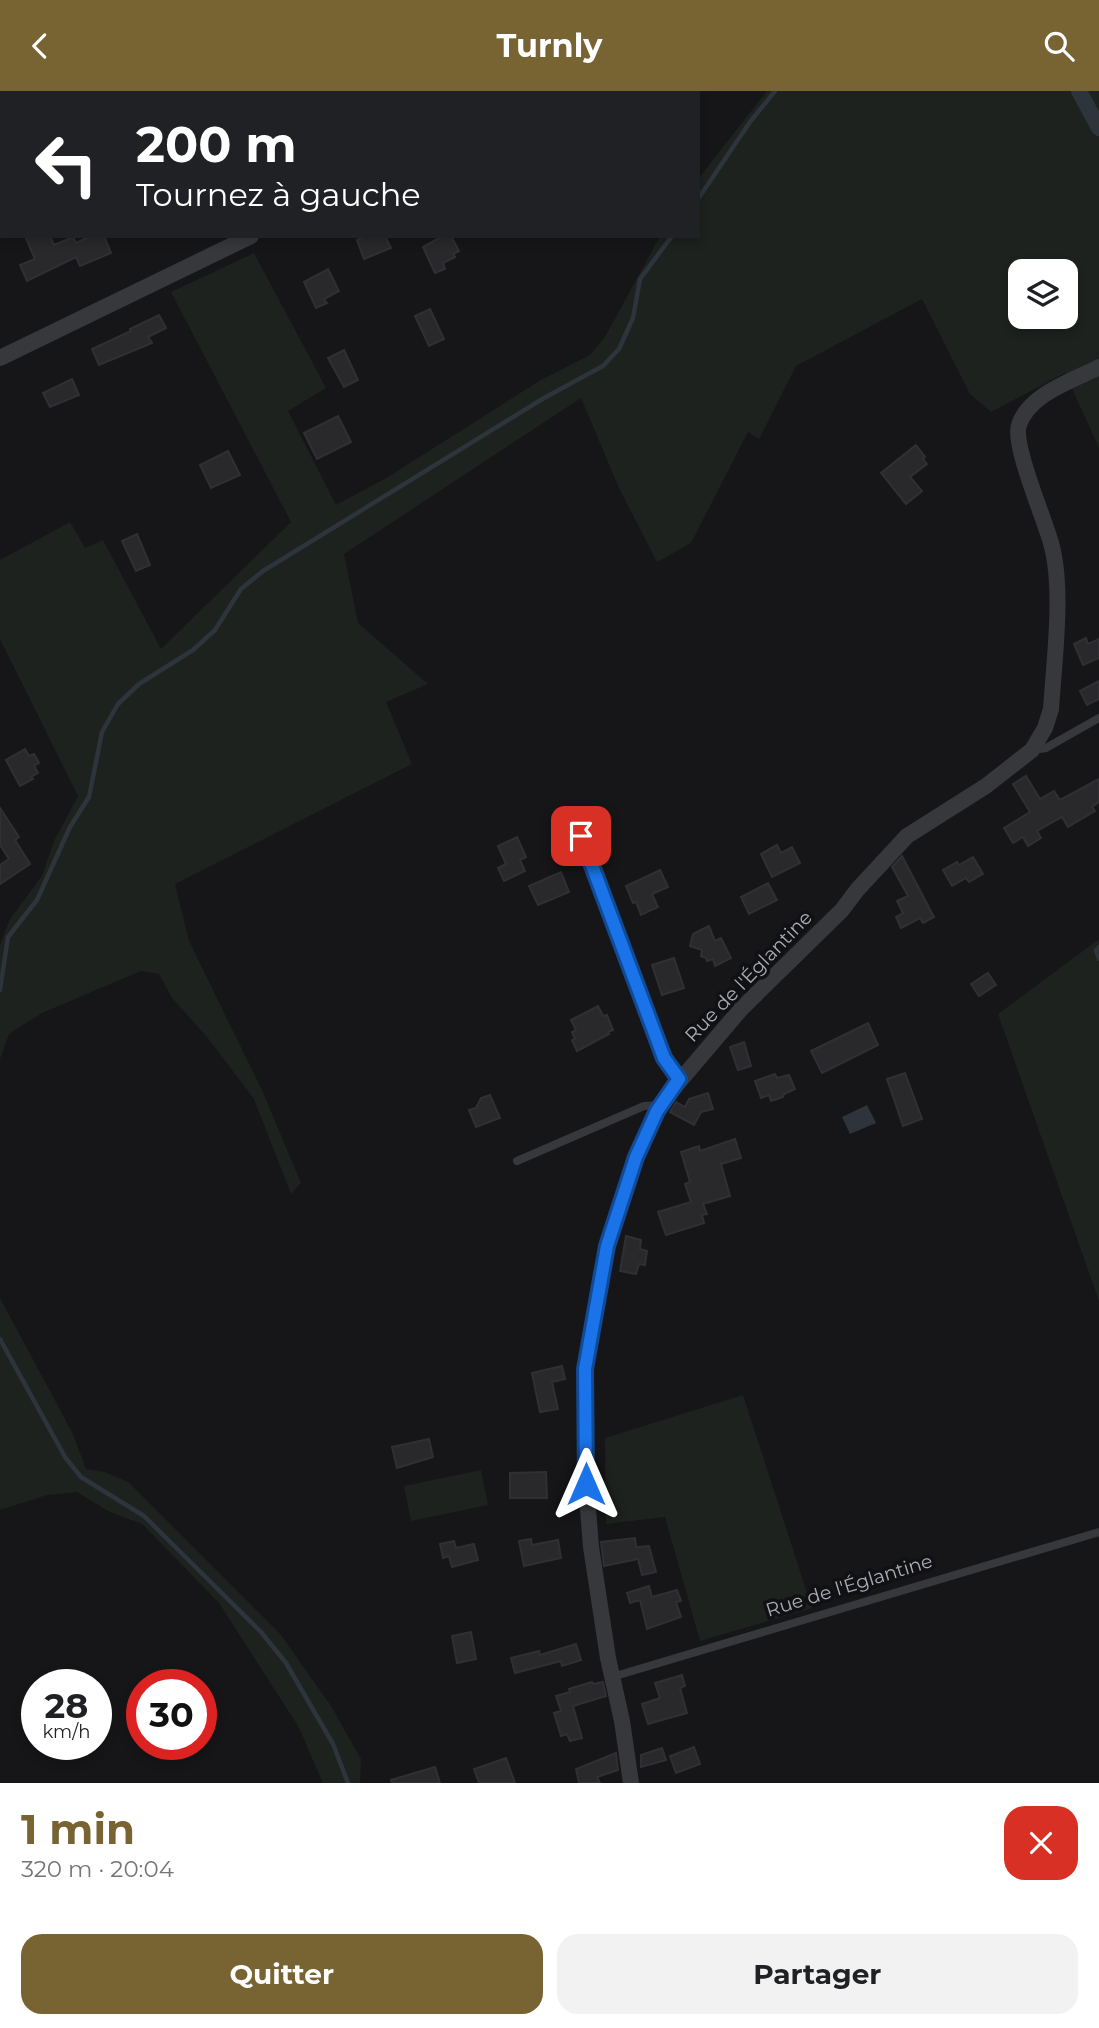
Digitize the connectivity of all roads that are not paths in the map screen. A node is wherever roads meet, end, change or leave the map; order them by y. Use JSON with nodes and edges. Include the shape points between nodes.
{"nodes":[{"id":1,"x":247,"y":238,"type":"edge"},
{"id":2,"x":0,"y":358,"type":"edge"},
{"id":3,"x":1099,"y":367,"type":"edge"},
{"id":4,"x":1099,"y":718,"type":"edge"},
{"id":5,"x":1032,"y":750,"type":"junction"},
{"id":6,"x":581,"y":836,"type":"dead end"},
{"id":7,"x":679,"y":1079,"type":"junction"},
{"id":8,"x":661,"y":1105,"type":"junction"},
{"id":9,"x":517,"y":1161,"type":"dead end"},
{"id":10,"x":1099,"y":1532,"type":"edge"},
{"id":11,"x":612,"y":1677,"type":"junction"},
{"id":12,"x":631,"y":1783,"type":"edge"}],
"edges":[{"from":1,"to":2,"type":"street"},
{"from":3,"to":5,"type":"street","name":"Rue de l'Églantine","via":[[1036,401],[1017,428],[1057,576],[1051,709]]},
{"from":4,"to":5,"type":"lane","name":"Rue de l'Églantine","via":[[1046,748]]},
{"from":5,"to":7,"type":"street","name":"Rue de l'Églantine","via":[[986,786],[907,836]]},
{"from":6,"to":7,"type":"lane","via":[[664,1058]]},
{"from":7,"to":8,"type":"street","name":"Rue de l'Églantine"},
{"from":8,"to":9,"type":"lane","via":[[644,1106]]},
{"from":8,"to":11,"type":"street","name":"Rue de l'Églantine","via":[[636,1157],[607,1246],[585,1369],[591,1547]]},
{"from":10,"to":11,"type":"lane","name":"Rue de l'Églantine"},
{"from":11,"to":12,"type":"street","name":"Rue de l'Églantine"}]}
